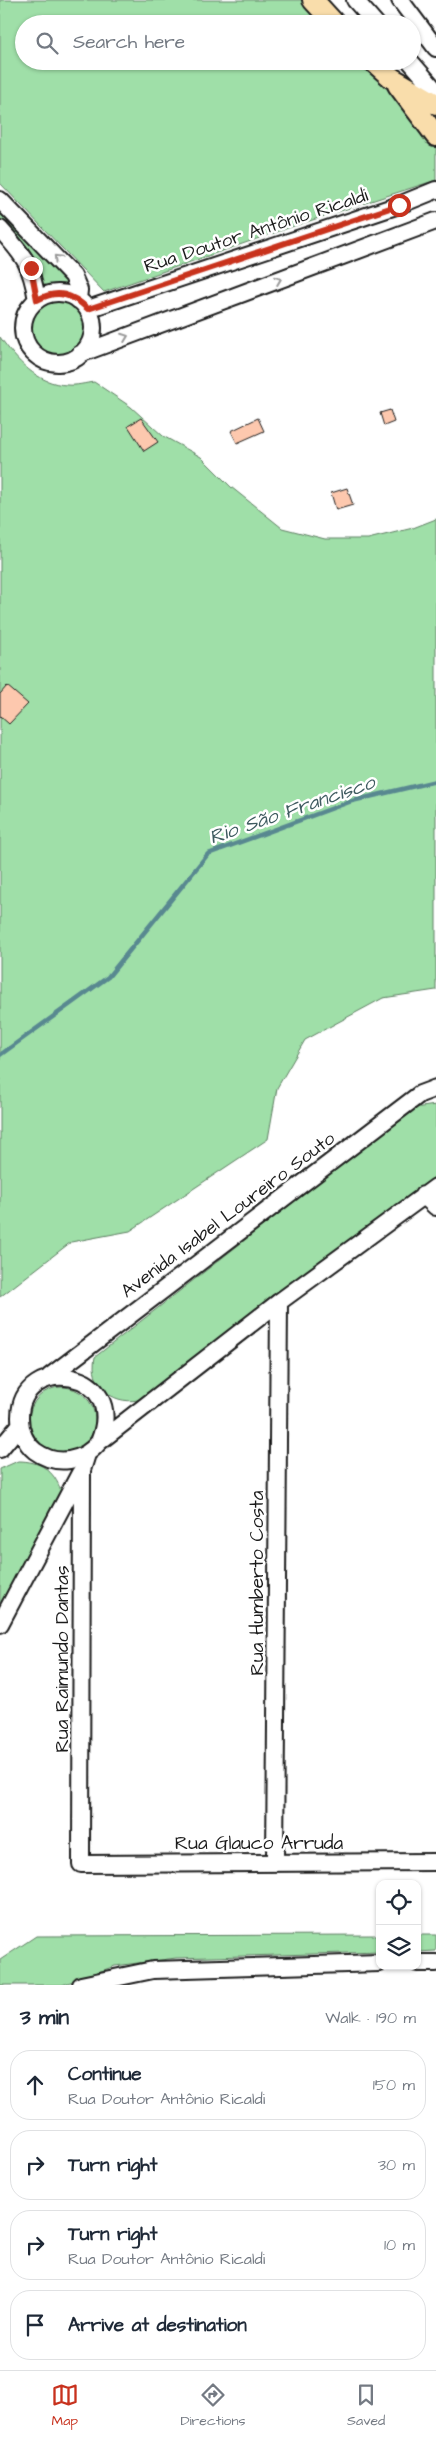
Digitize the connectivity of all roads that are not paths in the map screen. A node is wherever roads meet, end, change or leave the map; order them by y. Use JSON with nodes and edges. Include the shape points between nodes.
{"nodes":[{"id":1,"x":313,"y":0,"type":"edge"},
{"id":2,"x":355,"y":0,"type":"edge"},
{"id":3,"x":400,"y":0,"type":"edge"},
{"id":4,"x":327,"y":15,"type":"edge"},
{"id":5,"x":368,"y":15,"type":"edge"},
{"id":6,"x":411,"y":15,"type":"edge"},
{"id":7,"x":421,"y":28,"type":"edge"},
{"id":8,"x":436,"y":48,"type":"edge"},
{"id":9,"x":383,"y":70,"type":"edge"},
{"id":10,"x":418,"y":70,"type":"edge"},
{"id":11,"x":392,"y":78,"type":"junction"},
{"id":12,"x":436,"y":91,"type":"edge"},
{"id":13,"x":436,"y":104,"type":"edge"},
{"id":14,"x":436,"y":136,"type":"edge"},
{"id":15,"x":436,"y":190,"type":"edge"},
{"id":16,"x":0,"y":200,"type":"edge"},
{"id":17,"x":436,"y":221,"type":"edge"},
{"id":18,"x":0,"y":229,"type":"edge"},
{"id":19,"x":37,"y":300,"type":"junction"},
{"id":20,"x":83,"y":304,"type":"junction"},
{"id":21,"x":80,"y":354,"type":"junction"},
{"id":22,"x":436,"y":1088,"type":"edge"},
{"id":23,"x":430,"y":1191,"type":"edge"},
{"id":24,"x":436,"y":1207,"type":"edge"},
{"id":25,"x":279,"y":1302,"type":"junction"},
{"id":26,"x":48,"y":1378,"type":"junction"},
{"id":27,"x":20,"y":1425,"type":"junction"},
{"id":28,"x":2,"y":1442,"type":"edge"},
{"id":29,"x":99,"y":1442,"type":"junction"},
{"id":30,"x":87,"y":1454,"type":"junction"},
{"id":31,"x":82,"y":1470,"type":"junction"},
{"id":32,"x":0,"y":1624,"type":"edge"},
{"id":33,"x":436,"y":1862,"type":"edge"},
{"id":34,"x":275,"y":1863,"type":"junction"},
{"id":35,"x":81,"y":1864,"type":"joint"},
{"id":36,"x":376,"y":1963,"type":"edge"},
{"id":37,"x":421,"y":1963,"type":"edge"},
{"id":38,"x":436,"y":1963,"type":"edge"},
{"id":39,"x":81,"y":1985,"type":"edge"}],
"edges":[{"from":1,"to":4,"type":"main road"},
{"from":2,"to":5,"type":"street"},
{"from":3,"to":6,"type":"street"},
{"from":7,"to":8,"type":"street"},
{"from":9,"to":11,"type":"main road"},
{"from":10,"to":12,"type":"street"},
{"from":11,"to":13,"type":"main road"},
{"from":11,"to":14,"type":"main road"},
{"from":15,"to":20,"type":"street","name":"Rua Doutor Antônio Ricaldi","via":[[399,205]]},
{"from":20,"to":16,"type":"street","one_way":true,"via":[[72,276]]},
{"from":21,"to":17,"type":"street","one_way":true},
{"from":18,"to":19,"type":"street","via":[[31,268]]},
{"from":19,"to":20,"type":"street","via":[[55,293]]},
{"from":19,"to":21,"type":"street","via":[[24,317],[24,339],[29,349],[48,361],[59,363]]},
{"from":20,"to":21,"type":"street","via":[[92,325],[87,346]]},
{"from":22,"to":26,"type":"street","name":"Avenida Isabel Loureiro Souto","via":[[420,1094]]},
{"from":23,"to":24,"type":"street"},
{"from":23,"to":25,"type":"street"},
{"from":25,"to":29,"type":"street"},
{"from":25,"to":34,"type":"street","name":"Rua Humberto Costa"},
{"from":26,"to":27,"type":"street","name":"Avenida Isabel Loureiro Souto","via":[[29,1392],[20,1413]]},
{"from":26,"to":29,"type":"street","via":[[63,1375],[78,1378],[101,1398],[106,1412]]},
{"from":27,"to":28,"type":"street"},
{"from":27,"to":30,"type":"street","via":[[29,1444],[46,1458],[74,1460]]},
{"from":29,"to":30,"type":"street"},
{"from":30,"to":31,"type":"street","name":"Rua Raimundo Dantas"},
{"from":31,"to":32,"type":"street"},
{"from":31,"to":35,"type":"street","name":"Rua Raimundo Dantas"},
{"from":33,"to":34,"type":"street","name":"Rua Glauco Arruda"},
{"from":34,"to":35,"type":"street","name":"Rua Glauco Arruda"},
{"from":36,"to":39,"type":"street","via":[[153,1970]]},
{"from":37,"to":38,"type":"street"}]}
